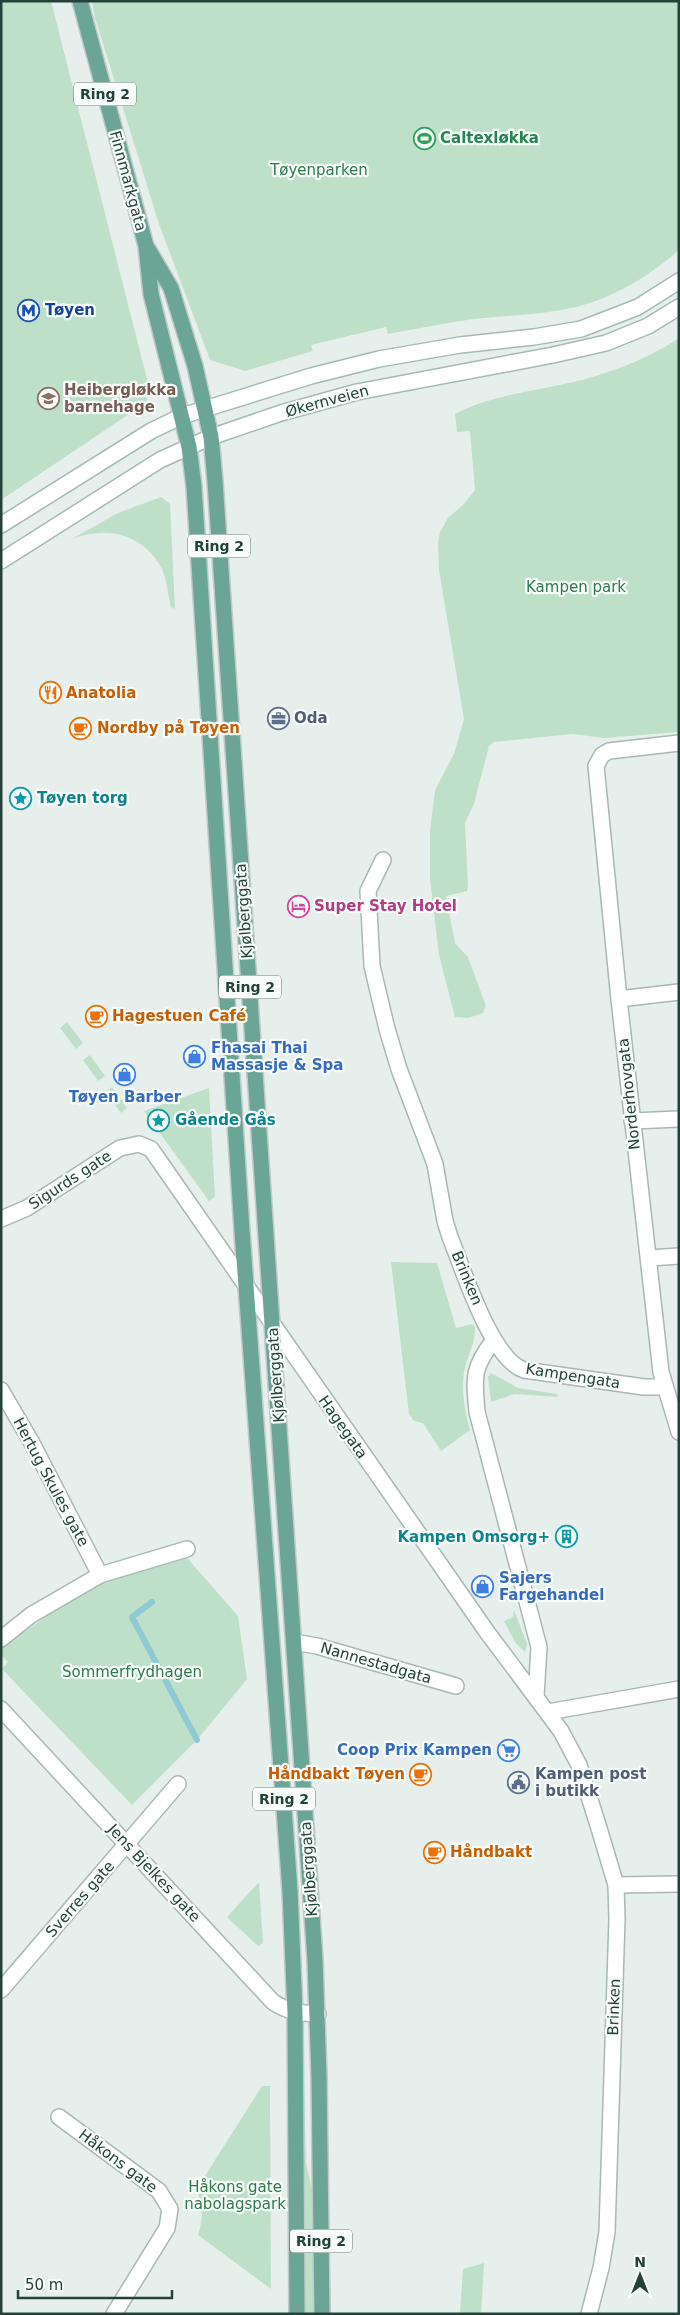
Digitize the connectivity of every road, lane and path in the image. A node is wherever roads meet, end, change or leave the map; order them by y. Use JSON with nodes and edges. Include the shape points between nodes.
{"nodes":[{"id":1,"x":80,"y":1,"type":"edge"},
{"id":2,"x":146,"y":246,"type":"junction"},
{"id":3,"x":679,"y":281,"type":"edge"},
{"id":4,"x":679,"y":307,"type":"edge"},
{"id":5,"x":205,"y":408,"type":"junction"},
{"id":6,"x":182,"y":416,"type":"junction"},
{"id":7,"x":211,"y":437,"type":"junction"},
{"id":8,"x":188,"y":447,"type":"junction"},
{"id":9,"x":1,"y":525,"type":"edge"},
{"id":10,"x":1,"y":561,"type":"edge"},
{"id":11,"x":679,"y":743,"type":"edge"},
{"id":12,"x":383,"y":860,"type":"dead end"},
{"id":13,"x":679,"y":992,"type":"edge"},
{"id":14,"x":619,"y":999,"type":"junction"},
{"id":15,"x":679,"y":1119,"type":"edge"},
{"id":16,"x":632,"y":1121,"type":"junction"},
{"id":17,"x":139,"y":1144,"type":"joint"},
{"id":18,"x":1,"y":1219,"type":"edge"},
{"id":19,"x":679,"y":1256,"type":"edge"},
{"id":20,"x":650,"y":1258,"type":"junction"},
{"id":21,"x":246,"y":1285,"type":"junction"},
{"id":22,"x":272,"y":1324,"type":"junction"},
{"id":23,"x":493,"y":1341,"type":"junction"},
{"id":24,"x":665,"y":1387,"type":"junction"},
{"id":25,"x":1,"y":1390,"type":"edge"},
{"id":26,"x":679,"y":1432,"type":"edge"},
{"id":27,"x":187,"y":1548,"type":"dead end"},
{"id":28,"x":100,"y":1575,"type":"junction"},
{"id":29,"x":1,"y":1639,"type":"edge"},
{"id":30,"x":294,"y":1642,"type":"junction"},
{"id":31,"x":456,"y":1686,"type":"dead end"},
{"id":32,"x":679,"y":1689,"type":"edge"},
{"id":33,"x":536,"y":1696,"type":"junction"},
{"id":34,"x":1,"y":1709,"type":"edge"},
{"id":35,"x":548,"y":1712,"type":"junction"},
{"id":36,"x":178,"y":1784,"type":"dead end"},
{"id":37,"x":128,"y":1844,"type":"junction"},
{"id":38,"x":679,"y":1884,"type":"edge"},
{"id":39,"x":616,"y":1885,"type":"junction"},
{"id":40,"x":1,"y":1990,"type":"edge"},
{"id":41,"x":295,"y":2013,"type":"junction"},
{"id":42,"x":318,"y":2014,"type":"junction"},
{"id":43,"x":59,"y":2116,"type":"dead end"},
{"id":44,"x":114,"y":2314,"type":"edge"},
{"id":45,"x":297,"y":2314,"type":"edge"},
{"id":46,"x":322,"y":2314,"type":"edge"},
{"id":47,"x":589,"y":2314,"type":"edge"}],
"edges":[{"from":1,"to":2,"type":"main road","name":"Finnmarkgata","number":"Ring 2"},
{"from":2,"to":5,"type":"main road","name":"Finnmarkgata","number":"Ring 2","via":[[171,288]]},
{"from":2,"to":6,"type":"main road","name":"Finnmarkgata","number":"Ring 2","via":[[151,294]]},
{"from":3,"to":5,"type":"street","name":"Økernveien","via":[[638,307],[581,329],[416,351],[330,371]]},
{"from":4,"to":7,"type":"street","name":"Økernveien","via":[[648,326],[606,343],[348,394]]},
{"from":5,"to":6,"type":"street","name":"Økernveien"},
{"from":5,"to":7,"type":"main road","name":"Finnmarkgata","number":"Ring 2"},
{"from":6,"to":8,"type":"main road","name":"Finnmarkgata","number":"Ring 2"},
{"from":6,"to":9,"type":"street","name":"Økernveien","via":[[151,430]]},
{"from":7,"to":8,"type":"street","name":"Økernveien"},
{"from":7,"to":22,"type":"main road","name":"Kjølberggata","number":"Ring 2"},
{"from":8,"to":10,"type":"street","name":"Økernveien","via":[[134,475]]},
{"from":8,"to":21,"type":"main road","name":"Kjølberggata","number":"Ring 2","via":[[194,487],[204,631]]},
{"from":11,"to":14,"type":"street","name":"Norderhovgata","via":[[618,749],[602,755],[597,761]]},
{"from":12,"to":23,"type":"street","name":"Brinken","via":[[368,891],[367,904],[376,983],[404,1083],[435,1164],[450,1237]]},
{"from":13,"to":14,"type":"street"},
{"from":14,"to":16,"type":"street","name":"Norderhovgata"},
{"from":15,"to":16,"type":"street"},
{"from":16,"to":20,"type":"street","name":"Norderhovgata"},
{"from":17,"to":18,"type":"street","name":"Sigurds gate","via":[[120,1148],[27,1208]]},
{"from":17,"to":21,"type":"street","name":"Hagegata","via":[[156,1155]]},
{"from":19,"to":20,"type":"street"},
{"from":20,"to":24,"type":"street","name":"Norderhovgata"},
{"from":21,"to":22,"type":"street","name":"Hagegata"},
{"from":21,"to":41,"type":"main road","name":"Kjølberggata","number":"Ring 2","via":[[284,1792]]},
{"from":22,"to":30,"type":"main road","name":"Kjølberggata","number":"Ring 2"},
{"from":22,"to":33,"type":"street","name":"Hagegata","via":[[487,1632]]},
{"from":23,"to":24,"type":"street","name":"Kampengata","via":[[510,1363],[524,1370],[644,1387]]},
{"from":23,"to":33,"type":"street","via":[[476,1368],[477,1412],[539,1647]]},
{"from":24,"to":26,"type":"street","name":"Norderhovgata"},
{"from":25,"to":28,"type":"street","name":"Hertug Skules gate"},
{"from":27,"to":28,"type":"street"},
{"from":28,"to":29,"type":"street","via":[[31,1615]]},
{"from":30,"to":31,"type":"street","name":"Nannestadgata"},
{"from":30,"to":42,"type":"main road","name":"Kjølberggata","number":"Ring 2"},
{"from":32,"to":35,"type":"street"},
{"from":33,"to":35,"type":"street","name":"Hagegata"},
{"from":34,"to":37,"type":"street","name":"Jens Bjelkes gate"},
{"from":35,"to":39,"type":"street","name":"Brinken","via":[[579,1765]]},
{"from":36,"to":37,"type":"street","name":"Sverres gate"},
{"from":37,"to":40,"type":"street","name":"Sverres gate"},
{"from":37,"to":41,"type":"street","name":"Jens Bjelkes gate","via":[[273,2002]]},
{"from":38,"to":39,"type":"street"},
{"from":39,"to":47,"type":"street","name":"Brinken","via":[[607,2232]]},
{"from":41,"to":42,"type":"street","name":"Jens Bjelkes gate"},
{"from":41,"to":45,"type":"main road","name":"Kjølberggata","number":"Ring 2"},
{"from":42,"to":46,"type":"main road","name":"Kjølberggata","number":"Ring 2"},
{"from":43,"to":44,"type":"street","name":"Håkons gate","via":[[159,2191],[170,2209],[167,2228]]}]}
